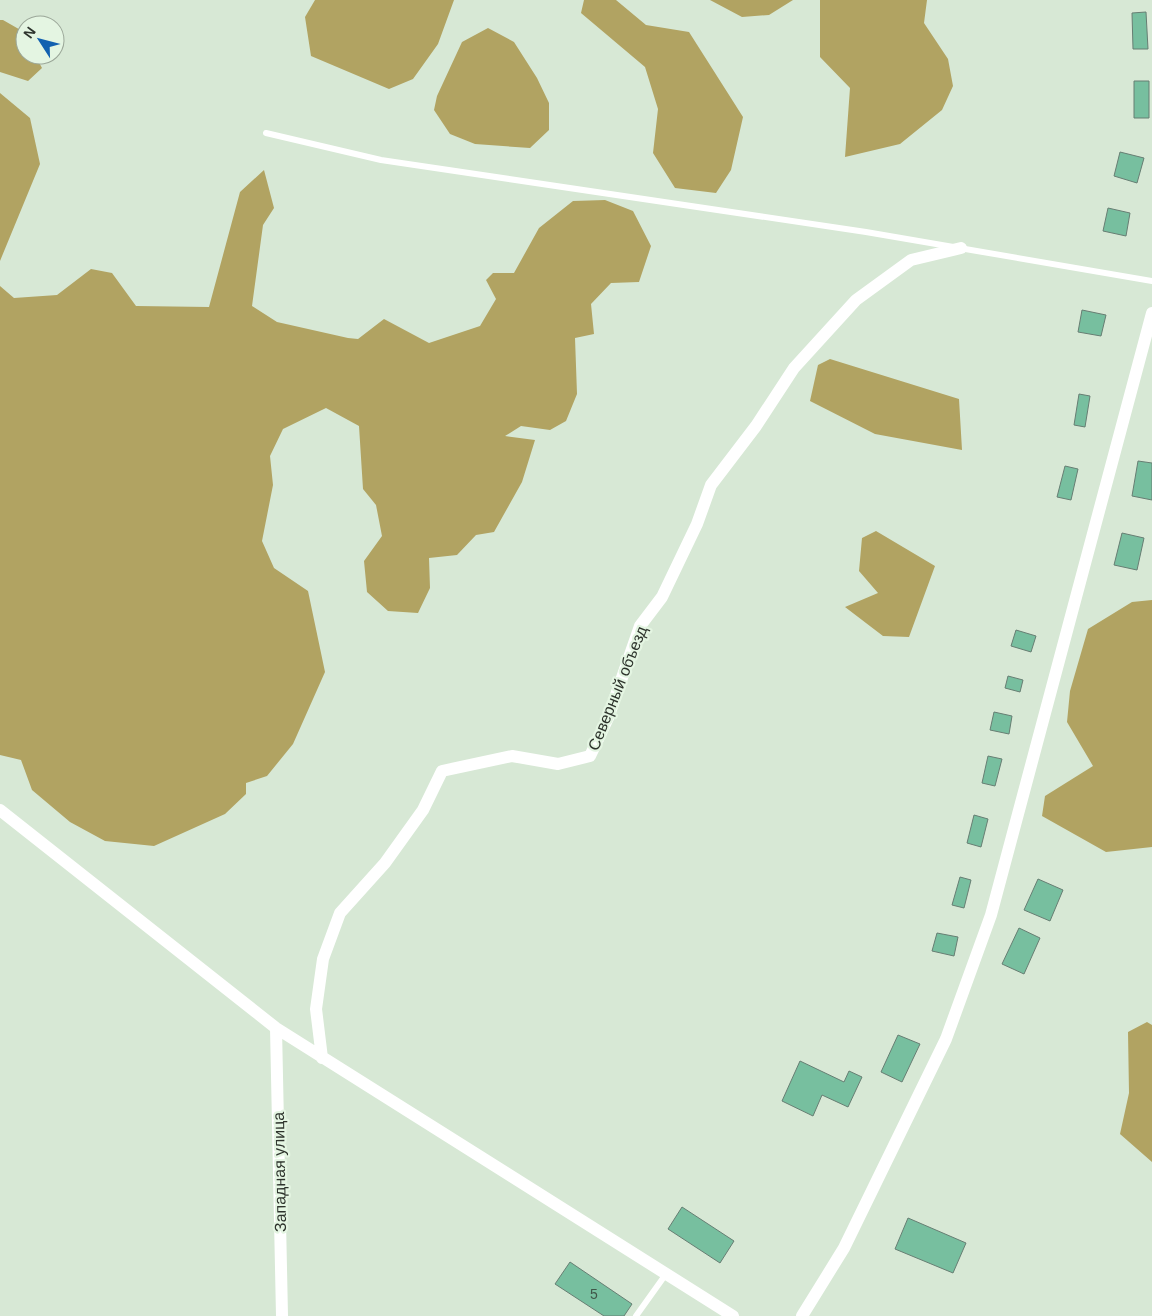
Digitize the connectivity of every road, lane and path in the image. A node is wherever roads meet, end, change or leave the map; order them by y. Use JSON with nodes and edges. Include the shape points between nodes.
{"nodes":[{"id":1,"x":266,"y":133,"type":"dead end"},
{"id":2,"x":961,"y":248,"type":"junction"},
{"id":3,"x":1152,"y":281,"type":"edge"},
{"id":4,"x":1152,"y":312,"type":"edge"},
{"id":5,"x":0,"y":810,"type":"edge"},
{"id":6,"x":276,"y":1028,"type":"junction"},
{"id":7,"x":322,"y":1058,"type":"junction"},
{"id":8,"x":666,"y":1274,"type":"junction"},
{"id":9,"x":282,"y":1316,"type":"edge"},
{"id":10,"x":636,"y":1316,"type":"edge"},
{"id":11,"x":733,"y":1316,"type":"edge"},
{"id":12,"x":802,"y":1316,"type":"edge"}],
"edges":[{"from":1,"to":2,"type":"lane","via":[[381,160]]},
{"from":2,"to":3,"type":"lane"},
{"from":2,"to":7,"type":"street","name":"Северный объезд","via":[[911,260],[903,265],[856,300],[794,368],[756,426],[711,485],[697,524],[662,597],[640,626],[608,718],[590,756],[558,764],[512,756],[442,771],[423,810],[385,862],[340,913],[323,959],[316,1009]]},
{"from":4,"to":12,"type":"street","via":[[991,915],[946,1039],[844,1248]]},
{"from":5,"to":6,"type":"street"},
{"from":6,"to":7,"type":"street"},
{"from":6,"to":9,"type":"street","name":"Западная улица"},
{"from":7,"to":8,"type":"street"},
{"from":8,"to":10,"type":"lane"},
{"from":8,"to":11,"type":"street"}]}
